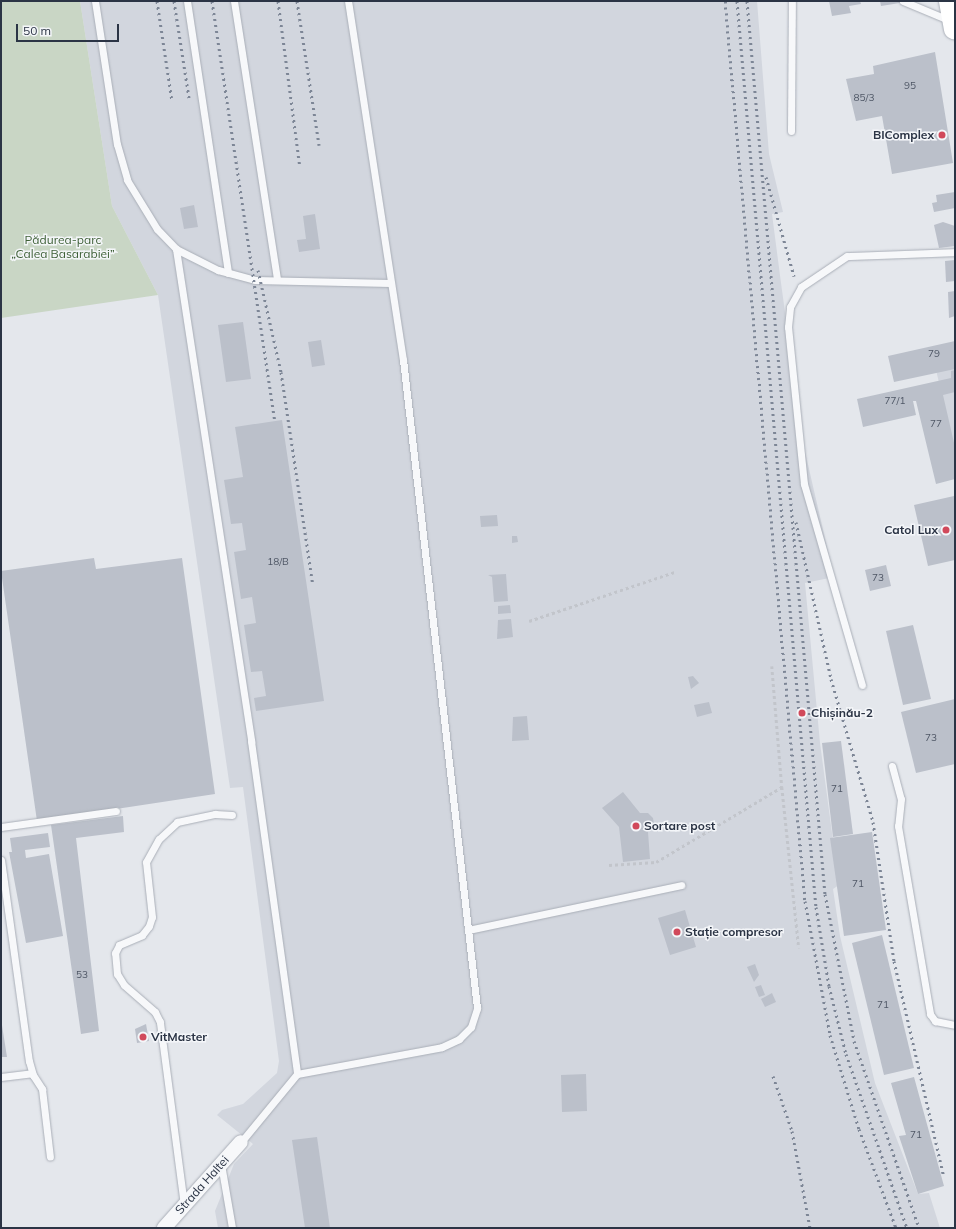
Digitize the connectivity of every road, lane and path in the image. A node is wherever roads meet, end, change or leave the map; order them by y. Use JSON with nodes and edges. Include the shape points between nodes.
{"nodes":[{"id":1,"x":95,"y":1,"type":"edge"},
{"id":2,"x":187,"y":1,"type":"edge"},
{"id":3,"x":234,"y":1,"type":"edge"},
{"id":4,"x":348,"y":1,"type":"edge"},
{"id":5,"x":792,"y":1,"type":"edge"},
{"id":6,"x":903,"y":1,"type":"edge"},
{"id":7,"x":950,"y":1,"type":"edge"},
{"id":8,"x":954,"y":26,"type":"edge"},
{"id":9,"x":792,"y":131,"type":"dead end"},
{"id":10,"x":176,"y":249,"type":"junction"},
{"id":11,"x":955,"y":252,"type":"edge"},
{"id":12,"x":228,"y":273,"type":"junction"},
{"id":13,"x":277,"y":280,"type":"junction"},
{"id":14,"x":390,"y":283,"type":"junction"},
{"id":15,"x":675,"y":572,"type":"dead end"},
{"id":16,"x":528,"y":621,"type":"dead end"},
{"id":17,"x":772,"y":666,"type":"dead end"},
{"id":18,"x":862,"y":686,"type":"dead end"},
{"id":19,"x":892,"y":766,"type":"dead end"},
{"id":20,"x":782,"y":787,"type":"junction"},
{"id":21,"x":116,"y":811,"type":"dead end"},
{"id":22,"x":232,"y":815,"type":"dead end"},
{"id":23,"x":1,"y":827,"type":"edge"},
{"id":24,"x":1,"y":860,"type":"edge"},
{"id":25,"x":609,"y":865,"type":"dead end"},
{"id":26,"x":681,"y":885,"type":"dead end"},
{"id":27,"x":468,"y":930,"type":"junction"},
{"id":28,"x":799,"y":948,"type":"dead end"},
{"id":29,"x":955,"y":1025,"type":"edge"},
{"id":30,"x":32,"y":1073,"type":"junction"},
{"id":31,"x":297,"y":1074,"type":"junction"},
{"id":32,"x":1,"y":1077,"type":"edge"},
{"id":33,"x":241,"y":1142,"type":"joint"},
{"id":34,"x":50,"y":1157,"type":"dead end"},
{"id":35,"x":222,"y":1164,"type":"junction"},
{"id":36,"x":184,"y":1206,"type":"junction"},
{"id":37,"x":164,"y":1228,"type":"edge"},
{"id":38,"x":232,"y":1228,"type":"edge"}],
"edges":[{"from":1,"to":10,"type":"lane","via":[[117,144],[127,180],[153,224]]},
{"from":2,"to":12,"type":"lane"},
{"from":3,"to":13,"type":"lane"},
{"from":4,"to":14,"type":"lane"},
{"from":5,"to":9,"type":"lane"},
{"from":6,"to":8,"type":"lane"},
{"from":7,"to":8,"type":"main road"},
{"from":10,"to":12,"type":"lane"},
{"from":10,"to":31,"type":"lane","via":[[251,741]]},
{"from":11,"to":18,"type":"lane","via":[[847,256],[801,287],[790,307],[788,327],[804,484]]},
{"from":12,"to":13,"type":"lane"},
{"from":13,"to":14,"type":"lane"},
{"from":14,"to":27,"type":"lane","via":[[404,368]]},
{"from":15,"to":16,"type":"path"},
{"from":17,"to":20,"type":"path"},
{"from":19,"to":29,"type":"lane","via":[[901,799],[898,826],[930,1014],[935,1021]]},
{"from":20,"to":25,"type":"path","via":[[656,862]]},
{"from":20,"to":28,"type":"path"},
{"from":21,"to":23,"type":"lane"},
{"from":22,"to":36,"type":"lane","via":[[206,815],[177,822],[159,839],[146,862],[152,917],[149,926],[142,935],[119,945],[115,953],[117,974],[124,985],[155,1012],[160,1022]]},
{"from":24,"to":30,"type":"lane"},
{"from":26,"to":27,"type":"lane"},
{"from":27,"to":31,"type":"lane","via":[[477,1008],[471,1027],[459,1039],[442,1047]]},
{"from":30,"to":32,"type":"lane"},
{"from":30,"to":34,"type":"lane","via":[[42,1089]]},
{"from":31,"to":33,"type":"lane"},
{"from":33,"to":35,"type":"street","name":"Strada Haltei"},
{"from":35,"to":36,"type":"street","name":"Strada Haltei"},
{"from":35,"to":38,"type":"lane"},
{"from":36,"to":37,"type":"street","name":"Strada Haltei"}]}
